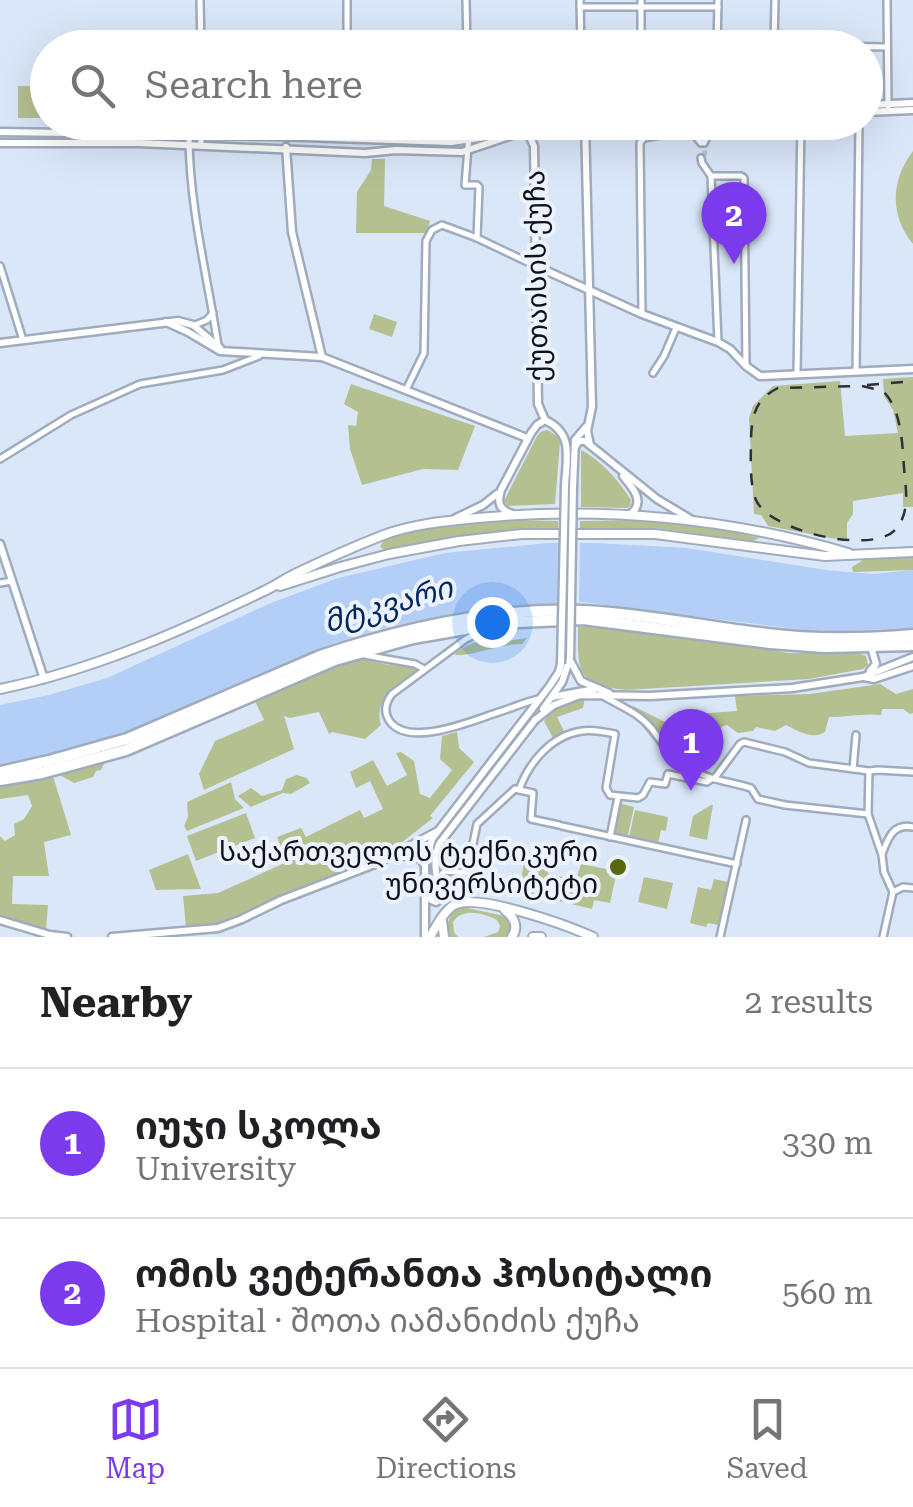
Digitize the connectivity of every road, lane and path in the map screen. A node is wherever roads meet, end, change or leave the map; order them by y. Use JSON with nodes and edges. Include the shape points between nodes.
{"nodes":[{"id":1,"x":200,"y":0,"type":"edge"},
{"id":2,"x":346,"y":0,"type":"edge"},
{"id":3,"x":466,"y":0,"type":"edge"},
{"id":4,"x":774,"y":0,"type":"edge"},
{"id":5,"x":886,"y":0,"type":"edge"},
{"id":6,"x":580,"y":4,"type":"edge"},
{"id":7,"x":641,"y":4,"type":"edge"},
{"id":8,"x":718,"y":4,"type":"edge"},
{"id":9,"x":201,"y":30,"type":"edge"},
{"id":10,"x":347,"y":30,"type":"edge"},
{"id":11,"x":467,"y":30,"type":"edge"},
{"id":12,"x":581,"y":30,"type":"edge"},
{"id":13,"x":640,"y":30,"type":"edge"},
{"id":14,"x":717,"y":30,"type":"edge"},
{"id":15,"x":774,"y":30,"type":"edge"},
{"id":16,"x":883,"y":47,"type":"edge"},
{"id":17,"x":887,"y":47,"type":"junction"},
{"id":18,"x":913,"y":106,"type":"edge"},
{"id":19,"x":883,"y":107,"type":"edge"},
{"id":20,"x":888,"y":107,"type":"junction"},
{"id":21,"x":0,"y":132,"type":"edge"},
{"id":22,"x":30,"y":132,"type":"edge"},
{"id":23,"x":189,"y":140,"type":"edge"},
{"id":24,"x":202,"y":140,"type":"edge"},
{"id":25,"x":286,"y":140,"type":"edge"},
{"id":26,"x":348,"y":140,"type":"edge"},
{"id":27,"x":470,"y":140,"type":"joint"},
{"id":28,"x":494,"y":140,"type":"edge"},
{"id":29,"x":532,"y":140,"type":"edge"},
{"id":30,"x":586,"y":140,"type":"edge"},
{"id":31,"x":642,"y":140,"type":"edge"},
{"id":32,"x":800,"y":140,"type":"edge"},
{"id":33,"x":859,"y":140,"type":"edge"},
{"id":34,"x":0,"y":143,"type":"edge"},
{"id":35,"x":189,"y":145,"type":"junction"},
{"id":36,"x":201,"y":146,"type":"junction"},
{"id":37,"x":286,"y":148,"type":"junction"},
{"id":38,"x":467,"y":150,"type":"junction"},
{"id":39,"x":704,"y":160,"type":"tunnel mouth"},
{"id":40,"x":711,"y":176,"type":"junction"},
{"id":41,"x":478,"y":238,"type":"junction"},
{"id":42,"x":0,"y":266,"type":"edge"},
{"id":43,"x":536,"y":266,"type":"junction"},
{"id":44,"x":590,"y":292,"type":"junction"},
{"id":45,"x":213,"y":314,"type":"junction"},
{"id":46,"x":642,"y":314,"type":"junction"},
{"id":47,"x":190,"y":328,"type":"junction"},
{"id":48,"x":676,"y":328,"type":"junction"},
{"id":49,"x":199,"y":334,"type":"junction"},
{"id":50,"x":23,"y":340,"type":"junction"},
{"id":51,"x":718,"y":342,"type":"junction"},
{"id":52,"x":0,"y":343,"type":"edge"},
{"id":53,"x":222,"y":350,"type":"junction"},
{"id":54,"x":262,"y":355,"type":"junction"},
{"id":55,"x":322,"y":357,"type":"junction"},
{"id":56,"x":746,"y":366,"type":"junction"},
{"id":57,"x":913,"y":369,"type":"edge"},
{"id":58,"x":856,"y":372,"type":"junction"},
{"id":59,"x":653,"y":373,"type":"dead end"},
{"id":60,"x":797,"y":374,"type":"junction"},
{"id":61,"x":406,"y":390,"type":"junction"},
{"id":62,"x":545,"y":420,"type":"junction"},
{"id":63,"x":588,"y":424,"type":"junction"},
{"id":64,"x":527,"y":438,"type":"junction"},
{"id":65,"x":590,"y":445,"type":"junction"},
{"id":66,"x":575,"y":447,"type":"junction"},
{"id":67,"x":0,"y":459,"type":"edge"},
{"id":68,"x":616,"y":468,"type":"junction"},
{"id":69,"x":569,"y":487,"type":"junction"},
{"id":70,"x":501,"y":490,"type":"junction"},
{"id":71,"x":513,"y":515,"type":"junction"},
{"id":72,"x":628,"y":516,"type":"junction"},
{"id":73,"x":693,"y":520,"type":"junction"},
{"id":74,"x":448,"y":521,"type":"junction"},
{"id":75,"x":755,"y":531,"type":"junction"},
{"id":76,"x":381,"y":536,"type":"junction"},
{"id":77,"x":0,"y":544,"type":"edge"},
{"id":78,"x":360,"y":546,"type":"junction"},
{"id":79,"x":757,"y":548,"type":"junction"},
{"id":80,"x":913,"y":552,"type":"edge"},
{"id":81,"x":848,"y":553,"type":"junction"},
{"id":82,"x":390,"y":554,"type":"junction"},
{"id":83,"x":365,"y":560,"type":"junction"},
{"id":84,"x":12,"y":581,"type":"junction"},
{"id":85,"x":0,"y":583,"type":"edge"},
{"id":86,"x":269,"y":589,"type":"junction"},
{"id":87,"x":500,"y":623,"type":"junction"},
{"id":88,"x":913,"y":635,"type":"edge"},
{"id":89,"x":868,"y":642,"type":"junction"},
{"id":90,"x":913,"y":645,"type":"edge"},
{"id":91,"x":355,"y":654,"type":"junction"},
{"id":92,"x":913,"y":657,"type":"edge"},
{"id":93,"x":568,"y":662,"type":"junction"},
{"id":94,"x":913,"y":666,"type":"edge"},
{"id":95,"x":424,"y":669,"type":"junction"},
{"id":96,"x":863,"y":677,"type":"junction"},
{"id":97,"x":44,"y":679,"type":"junction"},
{"id":98,"x":0,"y":688,"type":"edge"},
{"id":99,"x":595,"y":689,"type":"junction"},
{"id":100,"x":602,"y":695,"type":"junction"},
{"id":101,"x":615,"y":695,"type":"junction"},
{"id":102,"x":552,"y":697,"type":"junction"},
{"id":103,"x":540,"y":698,"type":"junction"},
{"id":104,"x":517,"y":706,"type":"junction"},
{"id":105,"x":534,"y":707,"type":"junction"},
{"id":106,"x":531,"y":718,"type":"junction"},
{"id":107,"x":856,"y":735,"type":"dead end"},
{"id":108,"x":852,"y":768,"type":"junction"},
{"id":109,"x":869,"y":771,"type":"junction"},
{"id":110,"x":0,"y":772,"type":"edge"},
{"id":111,"x":913,"y":772,"type":"edge"},
{"id":112,"x":712,"y":779,"type":"junction"},
{"id":113,"x":0,"y":780,"type":"edge"},
{"id":114,"x":519,"y":790,"type":"junction"},
{"id":115,"x":618,"y":797,"type":"junction"},
{"id":116,"x":868,"y":814,"type":"junction"},
{"id":117,"x":746,"y":820,"type":"dead end"},
{"id":118,"x":913,"y":827,"type":"edge"},
{"id":119,"x":436,"y":832,"type":"junction"},
{"id":120,"x":610,"y":836,"type":"junction"},
{"id":121,"x":402,"y":852,"type":"junction"},
{"id":122,"x":427,"y":853,"type":"junction"},
{"id":123,"x":882,"y":855,"type":"junction"},
{"id":124,"x":393,"y":856,"type":"junction"},
{"id":125,"x":737,"y":864,"type":"junction"},
{"id":126,"x":424,"y":866,"type":"junction"},
{"id":127,"x":441,"y":870,"type":"junction"},
{"id":128,"x":913,"y":888,"type":"edge"},
{"id":129,"x":441,"y":889,"type":"junction"},
{"id":130,"x":425,"y":891,"type":"junction"},
{"id":131,"x":893,"y":892,"type":"junction"},
{"id":132,"x":471,"y":900,"type":"junction"},
{"id":133,"x":502,"y":907,"type":"junction"},
{"id":134,"x":444,"y":916,"type":"junction"},
{"id":135,"x":0,"y":920,"type":"edge"},
{"id":136,"x":430,"y":934,"type":"edge"},
{"id":137,"x":67,"y":937,"type":"edge"},
{"id":138,"x":112,"y":937,"type":"edge"},
{"id":139,"x":443,"y":937,"type":"edge"},
{"id":140,"x":512,"y":937,"type":"edge"},
{"id":141,"x":532,"y":937,"type":"edge"},
{"id":142,"x":541,"y":937,"type":"edge"},
{"id":143,"x":593,"y":937,"type":"edge"},
{"id":144,"x":720,"y":937,"type":"edge"},
{"id":145,"x":883,"y":937,"type":"edge"}],
"edges":[{"from":1,"to":9,"type":"street"},
{"from":2,"to":10,"type":"street"},
{"from":3,"to":11,"type":"street"},
{"from":4,"to":15,"type":"street"},
{"from":5,"to":17,"type":"street"},
{"from":6,"to":7,"type":"street"},
{"from":6,"to":12,"type":"street"},
{"from":7,"to":8,"type":"street"},
{"from":7,"to":13,"type":"street"},
{"from":8,"to":14,"type":"street"},
{"from":16,"to":17,"type":"street"},
{"from":17,"to":20,"type":"street"},
{"from":18,"to":20,"type":"main road"},
{"from":19,"to":20,"type":"main road"},
{"from":21,"to":22,"type":"main road"},
{"from":23,"to":35,"type":"street"},
{"from":24,"to":36,"type":"street"},
{"from":25,"to":37,"type":"main road"},
{"from":26,"to":27,"type":"main road"},
{"from":27,"to":38,"type":"street"},
{"from":28,"to":38,"type":"main road"},
{"from":29,"to":43,"type":"main road","name":"ქუთაისის ქუჩა"},
{"from":30,"to":44,"type":"main road"},
{"from":31,"to":46,"type":"street"},
{"from":32,"to":60,"type":"street"},
{"from":33,"to":58,"type":"street"},
{"from":34,"to":35,"type":"main road"},
{"from":35,"to":36,"type":"main road"},
{"from":35,"to":45,"type":"street"},
{"from":36,"to":37,"type":"main road"},
{"from":37,"to":38,"type":"main road"},
{"from":37,"to":55,"type":"main road","via":[[292,232]]},
{"from":38,"to":41,"type":"street","via":[[465,185],[479,187]]},
{"from":39,"to":40,"type":"street"},
{"from":40,"to":51,"type":"street"},
{"from":40,"to":56,"type":"street","via":[[744,178]]},
{"from":41,"to":43,"type":"street"},
{"from":41,"to":61,"type":"street","via":[[442,225],[427,239],[424,349]]},
{"from":42,"to":50,"type":"street"},
{"from":43,"to":44,"type":"main road"},
{"from":43,"to":62,"type":"main road","name":"ქუთაისის ქუჩა","via":[[538,404]]},
{"from":44,"to":46,"type":"main road"},
{"from":44,"to":63,"type":"main road"},
{"from":45,"to":47,"type":"street"},
{"from":45,"to":49,"type":"street"},
{"from":45,"to":53,"type":"street"},
{"from":46,"to":48,"type":"main road"},
{"from":47,"to":49,"type":"main road"},
{"from":47,"to":50,"type":"main road","via":[[166,322]]},
{"from":48,"to":51,"type":"main road"},
{"from":48,"to":59,"type":"street"},
{"from":49,"to":53,"type":"main road"},
{"from":50,"to":52,"type":"main road"},
{"from":51,"to":56,"type":"main road"},
{"from":53,"to":54,"type":"main road"},
{"from":54,"to":55,"type":"main road"},
{"from":54,"to":67,"type":"street","via":[[222,370],[140,384],[71,415]]},
{"from":55,"to":61,"type":"main road"},
{"from":56,"to":60,"type":"main road","via":[[760,376]]},
{"from":57,"to":58,"type":"main road"},
{"from":58,"to":60,"type":"main road"},
{"from":61,"to":64,"type":"main road"},
{"from":62,"to":64,"type":"main road"},
{"from":62,"to":69,"type":"main road","name":"ქუთაისის ქუჩა","via":[[566,439]]},
{"from":63,"to":65,"type":"main road"},
{"from":63,"to":66,"type":"main road"},
{"from":64,"to":70,"type":"main road"},
{"from":65,"to":66,"type":"main road","via":[[582,440]]},
{"from":65,"to":68,"type":"main road"},
{"from":66,"to":69,"type":"main road"},
{"from":68,"to":72,"type":"main road","via":[[637,495],[638,506]]},
{"from":68,"to":73,"type":"main road"},
{"from":69,"to":93,"type":"main road","bridge":true},
{"from":70,"to":71,"type":"main road","via":[[500,506]]},
{"from":70,"to":74,"type":"main road"},
{"from":71,"to":72,"type":"main road"},
{"from":71,"to":74,"type":"main road"},
{"from":72,"to":73,"type":"main road"},
{"from":73,"to":75,"type":"main road"},
{"from":74,"to":76,"type":"main road"},
{"from":75,"to":79,"type":"main road","via":[[764,540]]},
{"from":75,"to":81,"type":"main road"},
{"from":76,"to":78,"type":"main road"},
{"from":76,"to":82,"type":"main road","via":[[379,550]]},
{"from":77,"to":84,"type":"main road"},
{"from":78,"to":83,"type":"main road","via":[[371,550]]},
{"from":78,"to":86,"type":"main road"},
{"from":79,"to":81,"type":"main road"},
{"from":79,"to":82,"type":"main road","via":[[655,534],[545,533]]},
{"from":80,"to":81,"type":"main road"},
{"from":82,"to":83,"type":"main road"},
{"from":83,"to":86,"type":"main road"},
{"from":84,"to":85,"type":"street"},
{"from":84,"to":97,"type":"main road"},
{"from":86,"to":97,"type":"main road","via":[[124,653]]},
{"from":87,"to":89,"type":"highway","via":[[583,619],[770,643]]},
{"from":87,"to":91,"type":"highway"},
{"from":87,"to":95,"type":"street"},
{"from":88,"to":89,"type":"highway"},
{"from":89,"to":90,"type":"highway"},
{"from":89,"to":96,"type":"main road","via":[[876,664]]},
{"from":89,"to":110,"type":"highway","via":[[582,611],[480,617],[350,646],[127,739]]},
{"from":91,"to":95,"type":"street"},
{"from":91,"to":113,"type":"highway","via":[[126,750]]},
{"from":92,"to":96,"type":"main road"},
{"from":93,"to":99,"type":"main road"},
{"from":93,"to":102,"type":"main road"},
{"from":93,"to":103,"type":"main road"},
{"from":94,"to":96,"type":"main road"},
{"from":95,"to":104,"type":"street","via":[[388,699],[387,717],[397,728],[446,729]]},
{"from":96,"to":101,"type":"main road","via":[[792,688]]},
{"from":97,"to":98,"type":"main road"},
{"from":99,"to":101,"type":"main road"},
{"from":99,"to":102,"type":"main road"},
{"from":100,"to":101,"type":"main road"},
{"from":100,"to":106,"type":"main road","via":[[568,698]]},
{"from":100,"to":112,"type":"street","via":[[640,717],[681,764]]},
{"from":102,"to":105,"type":"main road"},
{"from":102,"to":106,"type":"main road"},
{"from":103,"to":104,"type":"street"},
{"from":103,"to":105,"type":"main road"},
{"from":104,"to":106,"type":"street"},
{"from":105,"to":106,"type":"main road"},
{"from":106,"to":119,"type":"main road"},
{"from":106,"to":127,"type":"main road","via":[[441,840]]},
{"from":107,"to":108,"type":"street"},
{"from":108,"to":109,"type":"street"},
{"from":108,"to":112,"type":"street","via":[[809,763],[744,742]]},
{"from":109,"to":111,"type":"street"},
{"from":109,"to":116,"type":"street"},
{"from":112,"to":115,"type":"street","via":[[668,774],[665,784],[650,782],[638,798]]},
{"from":112,"to":116,"type":"street","via":[[751,788],[758,799]]},
{"from":114,"to":115,"type":"street","via":[[547,746],[584,730],[615,734],[606,791]]},
{"from":114,"to":120,"type":"street","via":[[533,793],[531,819]]},
{"from":114,"to":127,"type":"street","via":[[477,824],[467,873]]},
{"from":115,"to":120,"type":"street"},
{"from":116,"to":123,"type":"street"},
{"from":117,"to":125,"type":"street"},
{"from":118,"to":123,"type":"street","via":[[890,834]]},
{"from":119,"to":121,"type":"main road"},
{"from":119,"to":122,"type":"main road"},
{"from":120,"to":125,"type":"street"},
{"from":121,"to":122,"type":"main road"},
{"from":121,"to":124,"type":"main road"},
{"from":122,"to":126,"type":"main road"},
{"from":122,"to":127,"type":"main road"},
{"from":123,"to":131,"type":"street"},
{"from":124,"to":126,"type":"main road","via":[[414,856]]},
{"from":124,"to":138,"type":"main road","via":[[218,928]]},
{"from":125,"to":144,"type":"street"},
{"from":126,"to":130,"type":"main road"},
{"from":127,"to":129,"type":"main road"},
{"from":128,"to":131,"type":"street"},
{"from":129,"to":130,"type":"main road","via":[[436,902]]},
{"from":129,"to":132,"type":"main road"},
{"from":130,"to":136,"type":"main road"},
{"from":131,"to":145,"type":"street"},
{"from":132,"to":133,"type":"main road"},
{"from":132,"to":134,"type":"main road"},
{"from":133,"to":140,"type":"main road","via":[[515,923]]},
{"from":133,"to":143,"type":"main road"},
{"from":134,"to":136,"type":"main road"},
{"from":134,"to":139,"type":"main road"},
{"from":135,"to":137,"type":"main road"},
{"from":136,"to":139,"type":"main road"},
{"from":141,"to":142,"type":"main road"}]}
